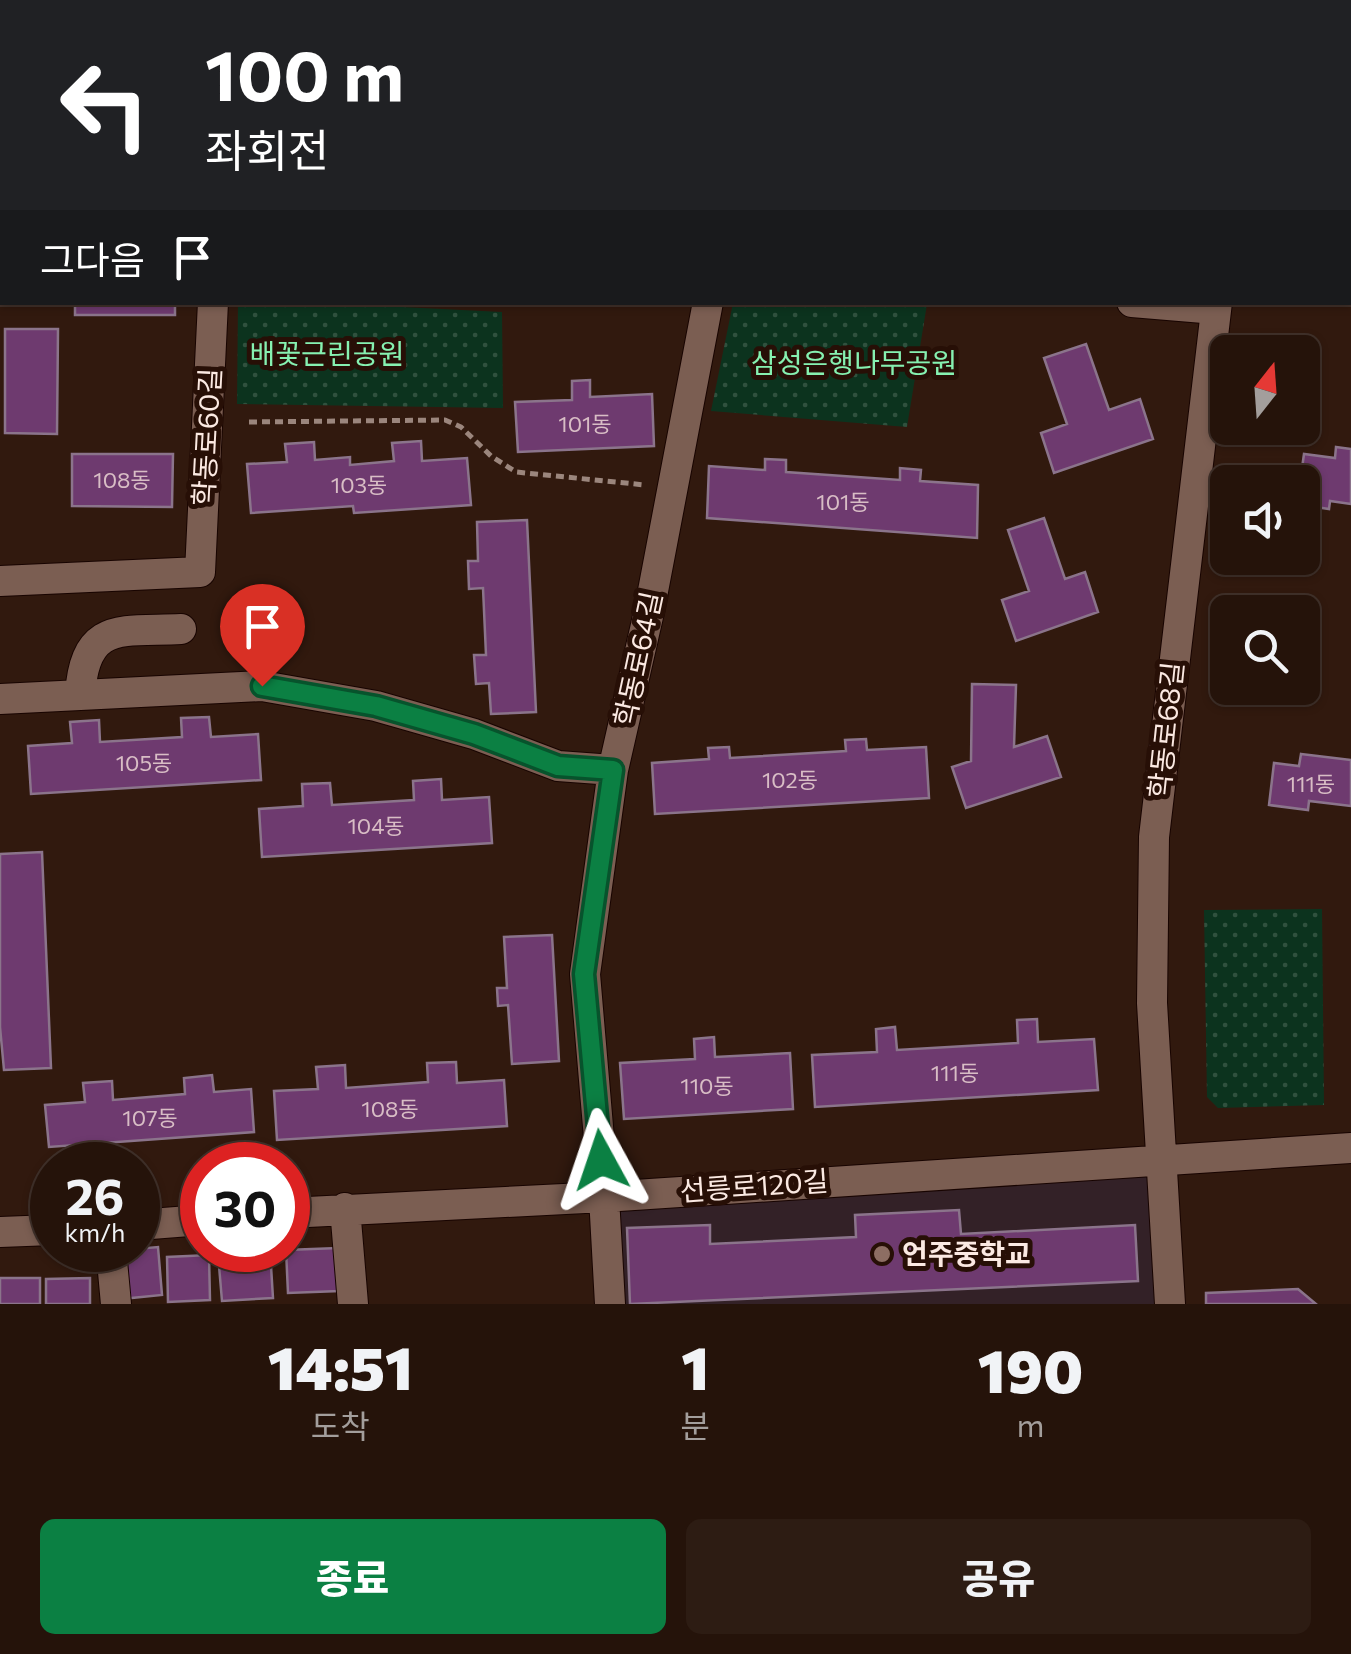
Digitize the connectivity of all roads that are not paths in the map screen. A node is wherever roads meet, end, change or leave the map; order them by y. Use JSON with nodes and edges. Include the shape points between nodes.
{"nodes":[{"id":1,"x":213,"y":305,"type":"edge"},
{"id":2,"x":707,"y":305,"type":"edge"},
{"id":3,"x":1216,"y":306,"type":"edge"},
{"id":4,"x":0,"y":580,"type":"edge"},
{"id":5,"x":181,"y":629,"type":"dead end"},
{"id":6,"x":80,"y":695,"type":"junction"},
{"id":7,"x":0,"y":698,"type":"edge"},
{"id":8,"x":613,"y":770,"type":"junction"},
{"id":9,"x":1351,"y":1148,"type":"edge"},
{"id":10,"x":1161,"y":1159,"type":"junction"},
{"id":11,"x":604,"y":1197,"type":"junction"},
{"id":12,"x":345,"y":1208,"type":"junction"},
{"id":13,"x":310,"y":1211,"type":"edge"},
{"id":14,"x":30,"y":1231,"type":"edge"},
{"id":15,"x":0,"y":1232,"type":"edge"},
{"id":16,"x":114,"y":1272,"type":"edge"},
{"id":17,"x":116,"y":1304,"type":"edge"},
{"id":18,"x":353,"y":1304,"type":"edge"},
{"id":19,"x":610,"y":1304,"type":"edge"},
{"id":20,"x":1170,"y":1304,"type":"edge"}],
"edges":[{"from":1,"to":4,"type":"street","name":"학동로60길","via":[[200,572]]},
{"from":2,"to":8,"type":"street","name":"학동로64길"},
{"from":3,"to":10,"type":"street","name":"학동로68길","via":[[1154,837],[1152,1003]]},
{"from":5,"to":6,"type":"street","via":[[110,632],[92,646]]},
{"from":6,"to":7,"type":"street"},
{"from":6,"to":8,"type":"street","via":[[262,686],[376,706],[558,766]]},
{"from":8,"to":11,"type":"street","name":"학동로64길","via":[[584,974]]},
{"from":9,"to":10,"type":"street","name":"선릉로120길"},
{"from":10,"to":11,"type":"street","name":"선릉로120길"},
{"from":10,"to":20,"type":"street","name":"학동로68길"},
{"from":11,"to":12,"type":"street","name":"선릉로120길"},
{"from":11,"to":19,"type":"street","name":"학동로64길"},
{"from":12,"to":13,"type":"street","name":"선릉로120길"},
{"from":12,"to":18,"type":"street"},
{"from":14,"to":15,"type":"street"},
{"from":16,"to":17,"type":"street"}]}
